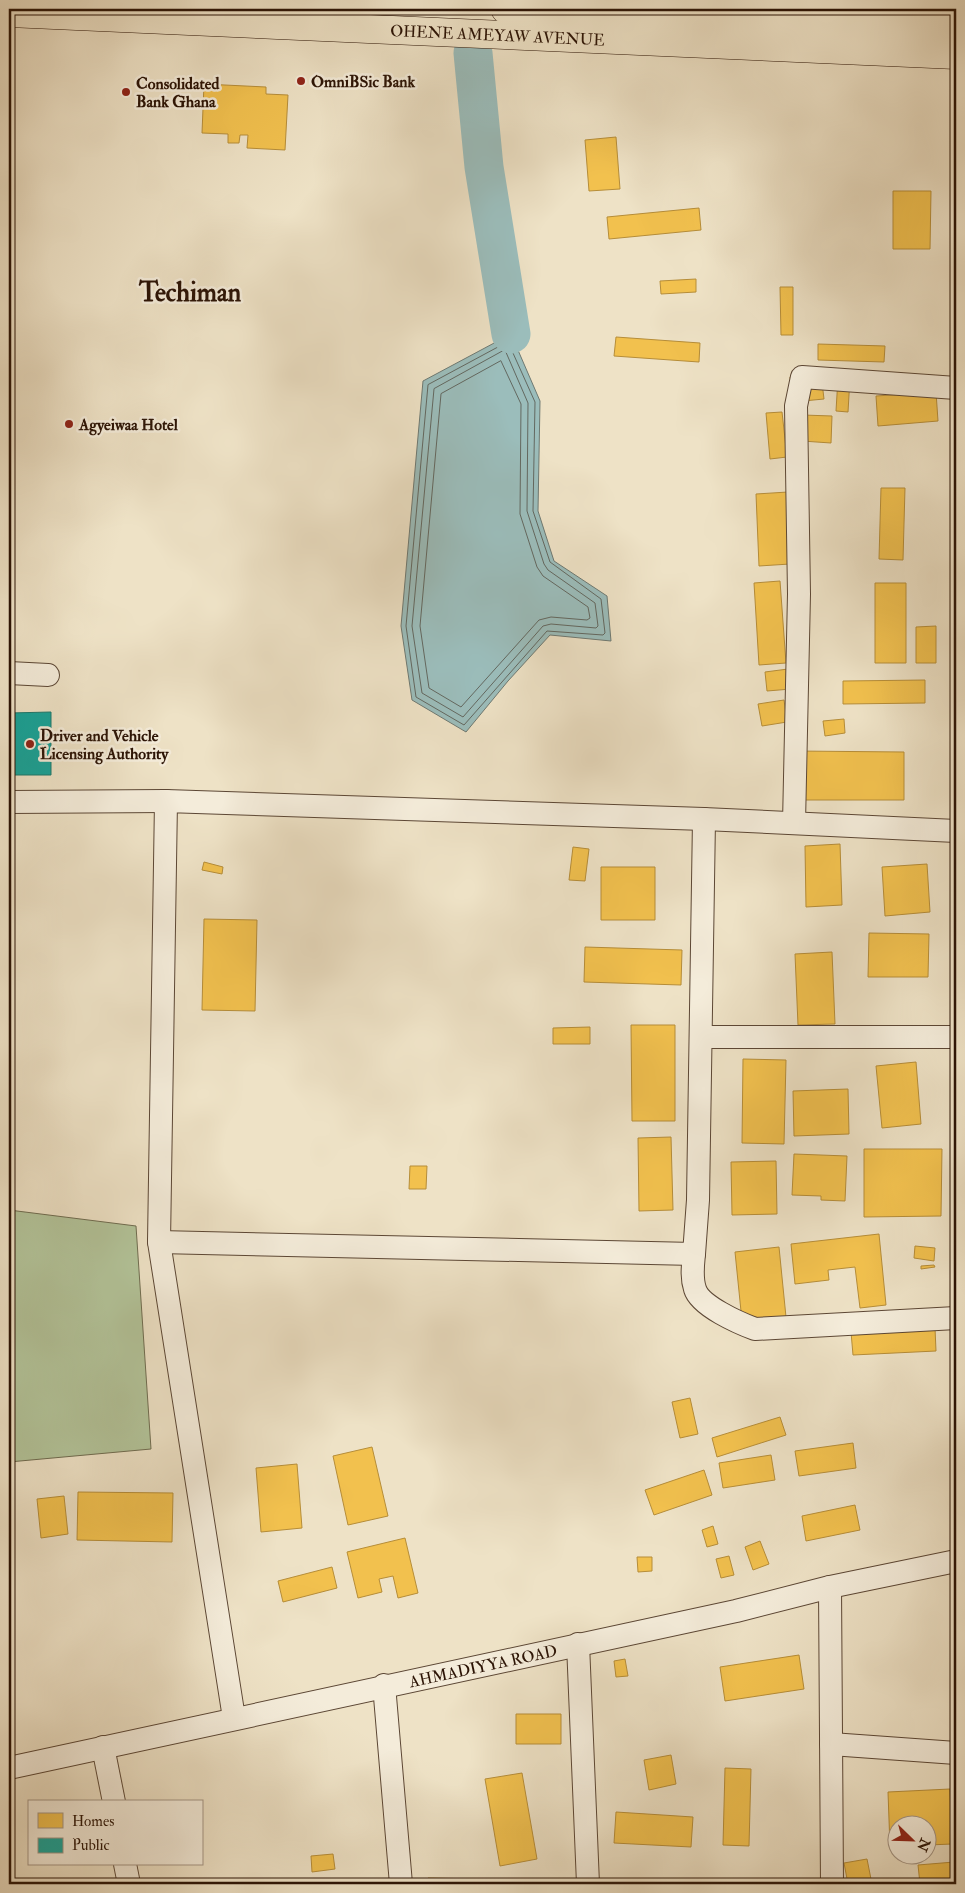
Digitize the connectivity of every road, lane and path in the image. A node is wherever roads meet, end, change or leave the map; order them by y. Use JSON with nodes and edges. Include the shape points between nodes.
{"nodes":[{"id":1,"x":505,"y":9,"type":"edge"},
{"id":2,"x":9,"y":13,"type":"edge"},
{"id":3,"x":763,"y":15,"type":"edge"},
{"id":4,"x":239,"y":16,"type":"edge"},
{"id":5,"x":351,"y":18,"type":"edge"},
{"id":6,"x":517,"y":22,"type":"edge"},
{"id":7,"x":633,"y":28,"type":"junction"},
{"id":8,"x":956,"y":28,"type":"edge"},
{"id":9,"x":956,"y":55,"type":"edge"},
{"id":10,"x":956,"y":388,"type":"edge"},
{"id":11,"x":9,"y":673,"type":"edge"},
{"id":12,"x":48,"y":675,"type":"dead end"},
{"id":13,"x":166,"y":801,"type":"junction"},
{"id":14,"x":9,"y":802,"type":"edge"},
{"id":15,"x":704,"y":819,"type":"junction"},
{"id":16,"x":794,"y":823,"type":"junction"},
{"id":17,"x":956,"y":831,"type":"edge"},
{"id":18,"x":701,"y":1037,"type":"junction"},
{"id":19,"x":956,"y":1037,"type":"edge"},
{"id":20,"x":159,"y":1242,"type":"junction"},
{"id":21,"x":694,"y":1254,"type":"junction"},
{"id":22,"x":956,"y":1318,"type":"edge"},
{"id":23,"x":956,"y":1561,"type":"edge"},
{"id":24,"x":830,"y":1587,"type":"junction"},
{"id":25,"x":578,"y":1644,"type":"junction"},
{"id":26,"x":384,"y":1685,"type":"junction"},
{"id":27,"x":234,"y":1718,"type":"junction"},
{"id":28,"x":831,"y":1744,"type":"junction"},
{"id":29,"x":103,"y":1747,"type":"junction"},
{"id":30,"x":956,"y":1753,"type":"edge"},
{"id":31,"x":9,"y":1768,"type":"edge"},
{"id":32,"x":114,"y":1800,"type":"edge"},
{"id":33,"x":125,"y":1866,"type":"edge"},
{"id":34,"x":129,"y":1884,"type":"edge"},
{"id":35,"x":401,"y":1884,"type":"edge"},
{"id":36,"x":588,"y":1884,"type":"edge"},
{"id":37,"x":832,"y":1884,"type":"edge"}],
"edges":[{"from":1,"to":6,"type":"highway","name":"OHENE AMEYAW AVENUE"},
{"from":2,"to":4,"type":"highway","name":"OHENE AMEYAW AVENUE"},
{"from":3,"to":7,"type":"highway","name":"OHENE AMEYAW AVENUE"},
{"from":3,"to":8,"type":"highway","name":"OHENE AMEYAW AVENUE"},
{"from":4,"to":5,"type":"highway","name":"OHENE AMEYAW AVENUE"},
{"from":5,"to":6,"type":"highway","name":"OHENE AMEYAW AVENUE"},
{"from":6,"to":7,"type":"highway","name":"OHENE AMEYAW AVENUE"},
{"from":7,"to":9,"type":"highway","name":"OHENE AMEYAW AVENUE"},
{"from":10,"to":16,"type":"street","via":[[802,377],[796,406],[798,594]]},
{"from":11,"to":12,"type":"street"},
{"from":13,"to":14,"type":"street"},
{"from":13,"to":15,"type":"street"},
{"from":13,"to":20,"type":"street"},
{"from":15,"to":16,"type":"street"},
{"from":15,"to":18,"type":"street"},
{"from":16,"to":17,"type":"street"},
{"from":18,"to":19,"type":"street"},
{"from":18,"to":21,"type":"street"},
{"from":20,"to":21,"type":"street"},
{"from":20,"to":27,"type":"street"},
{"from":21,"to":22,"type":"street","via":[[692,1279],[695,1291],[730,1319],[755,1329]]},
{"from":23,"to":24,"type":"street","name":"AHMADIYYA ROAD"},
{"from":24,"to":25,"type":"street","name":"AHMADIYYA ROAD","via":[[736,1611]]},
{"from":24,"to":28,"type":"street"},
{"from":25,"to":26,"type":"street","name":"AHMADIYYA ROAD"},
{"from":25,"to":36,"type":"street"},
{"from":26,"to":27,"type":"street","name":"AHMADIYYA ROAD"},
{"from":26,"to":35,"type":"street"},
{"from":27,"to":29,"type":"street","name":"AHMADIYYA ROAD"},
{"from":28,"to":30,"type":"street"},
{"from":28,"to":37,"type":"street"},
{"from":29,"to":31,"type":"street","name":"AHMADIYYA ROAD"},
{"from":29,"to":32,"type":"street"},
{"from":33,"to":34,"type":"street"}]}
